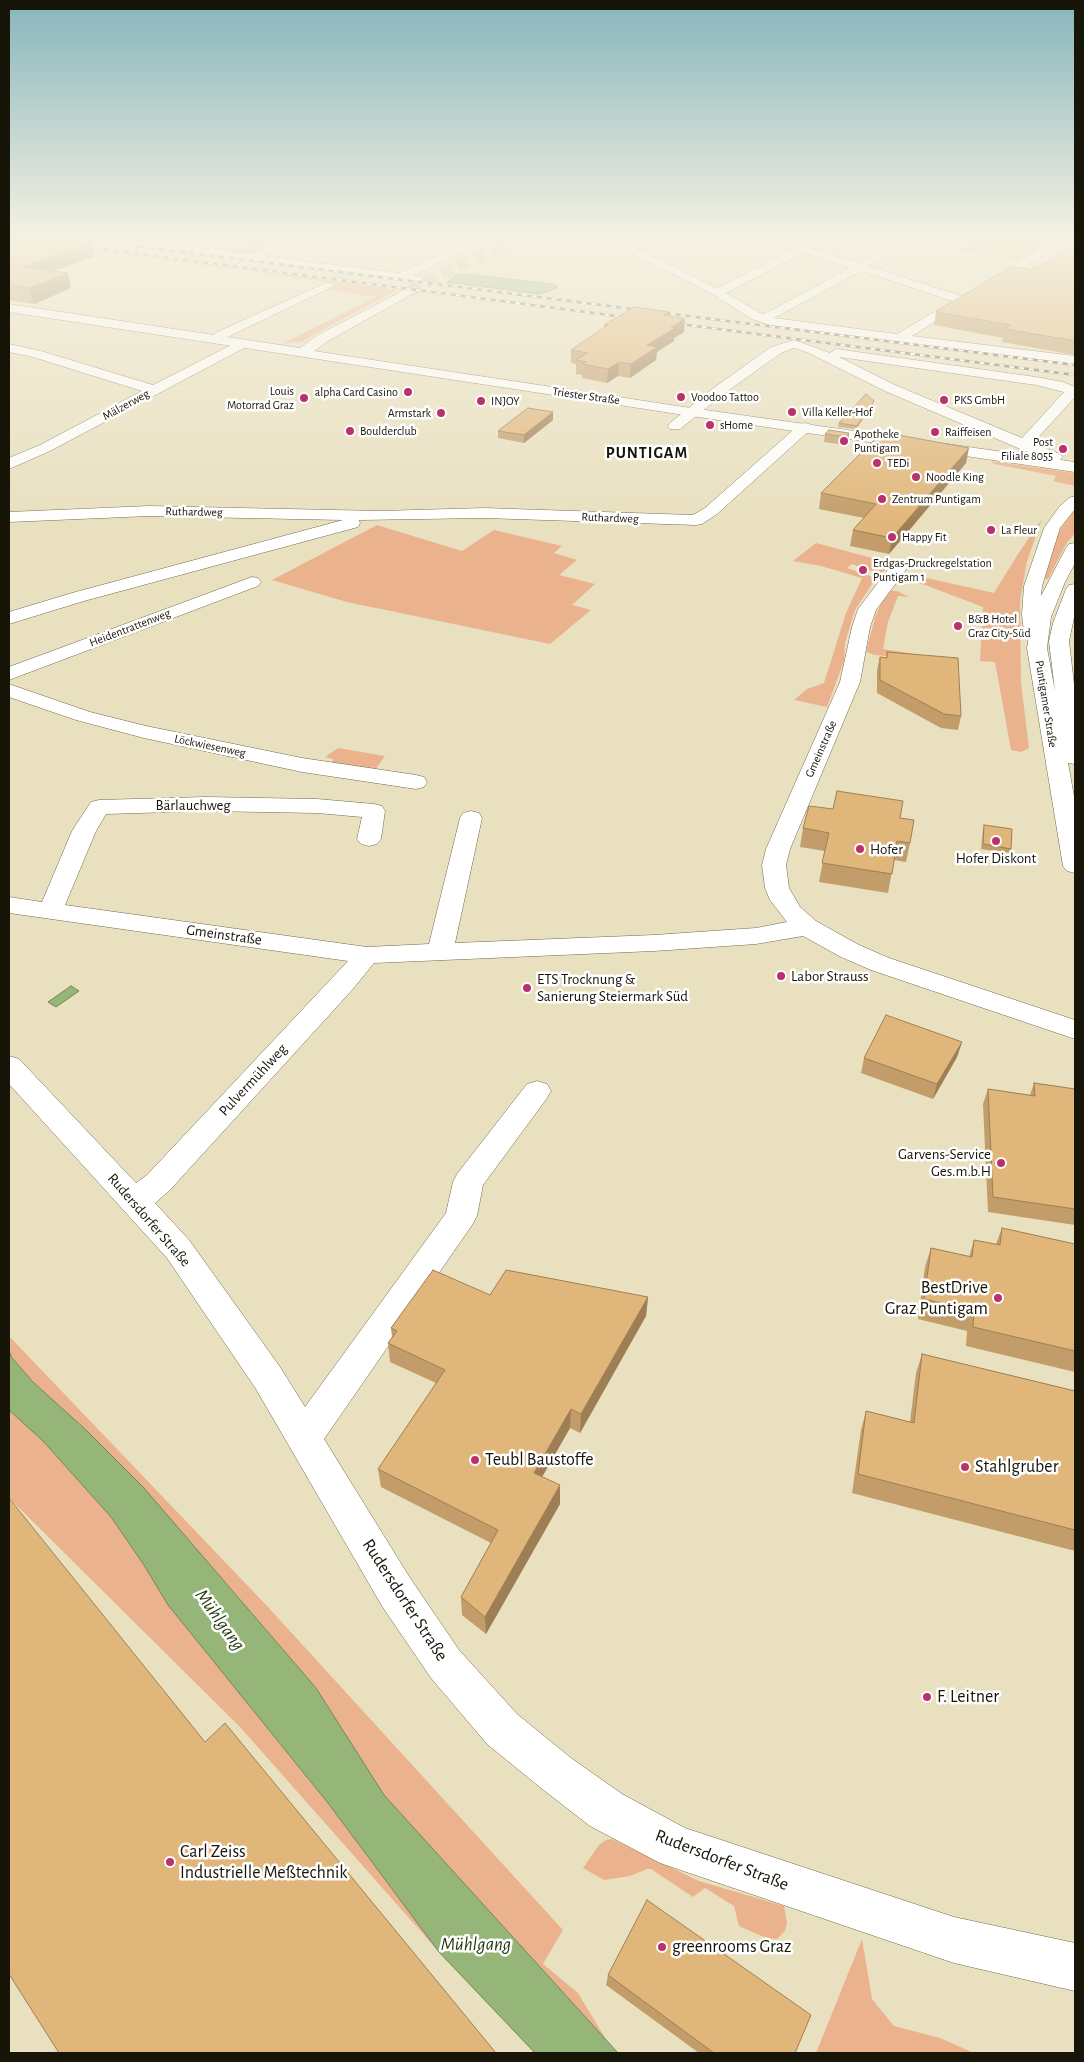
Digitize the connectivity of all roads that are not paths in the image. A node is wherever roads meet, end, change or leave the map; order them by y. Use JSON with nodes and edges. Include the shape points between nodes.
{"nodes":[{"id":1,"x":172,"y":333,"type":"edge"},
{"id":2,"x":201,"y":333,"type":"edge"},
{"id":3,"x":225,"y":333,"type":"edge"},
{"id":4,"x":332,"y":333,"type":"edge"},
{"id":5,"x":861,"y":333,"type":"edge"},
{"id":6,"x":908,"y":333,"type":"edge"},
{"id":7,"x":219,"y":336,"type":"junction"},
{"id":8,"x":900,"y":338,"type":"junction"},
{"id":9,"x":241,"y":344,"type":"junction"},
{"id":10,"x":9,"y":348,"type":"edge"},
{"id":11,"x":814,"y":350,"type":"junction"},
{"id":12,"x":305,"y":352,"type":"junction"},
{"id":13,"x":1075,"y":360,"type":"edge"},
{"id":14,"x":154,"y":390,"type":"junction"},
{"id":15,"x":695,"y":409,"type":"junction"},
{"id":16,"x":675,"y":426,"type":"dead end"},
{"id":17,"x":805,"y":426,"type":"junction"},
{"id":18,"x":1023,"y":445,"type":"junction"},
{"id":19,"x":1075,"y":460,"type":"edge"},
{"id":20,"x":1054,"y":461,"type":"junction"},
{"id":21,"x":9,"y":464,"type":"edge"},
{"id":22,"x":1075,"y":468,"type":"edge"},
{"id":23,"x":1075,"y":500,"type":"edge"},
{"id":24,"x":380,"y":516,"type":"junction"},
{"id":25,"x":9,"y":517,"type":"edge"},
{"id":26,"x":1075,"y":548,"type":"edge"},
{"id":27,"x":899,"y":567,"type":"dead end"},
{"id":28,"x":252,"y":582,"type":"dead end"},
{"id":29,"x":1075,"y":589,"type":"edge"},
{"id":30,"x":9,"y":618,"type":"edge"},
{"id":31,"x":1075,"y":630,"type":"edge"},
{"id":32,"x":1037,"y":648,"type":"junction"},
{"id":33,"x":1060,"y":660,"type":"junction"},
{"id":34,"x":9,"y":674,"type":"edge"},
{"id":35,"x":9,"y":690,"type":"edge"},
{"id":36,"x":1075,"y":758,"type":"edge"},
{"id":37,"x":416,"y":782,"type":"dead end"},
{"id":38,"x":471,"y":818,"type":"dead end"},
{"id":39,"x":369,"y":839,"type":"dead end"},
{"id":40,"x":1075,"y":866,"type":"edge"},
{"id":41,"x":9,"y":905,"type":"edge"},
{"id":42,"x":50,"y":911,"type":"junction"},
{"id":43,"x":807,"y":927,"type":"junction"},
{"id":44,"x":440,"y":952,"type":"junction"},
{"id":45,"x":367,"y":955,"type":"junction"},
{"id":46,"x":1075,"y":1030,"type":"edge"},
{"id":47,"x":9,"y":1066,"type":"edge"},
{"id":48,"x":538,"y":1091,"type":"dead end"},
{"id":49,"x":136,"y":1201,"type":"junction"},
{"id":50,"x":304,"y":1438,"type":"junction"},
{"id":51,"x":1075,"y":1967,"type":"edge"}],
"edges":[{"from":1,"to":9,"type":"street","name":"Triester Straße"},
{"from":2,"to":7,"type":"street","name":"Triester Straße"},
{"from":3,"to":7,"type":"street"},
{"from":4,"to":12,"type":"street"},
{"from":5,"to":8,"type":"street"},
{"from":6,"to":8,"type":"street"},
{"from":7,"to":12,"type":"street","name":"Triester Straße"},
{"from":8,"to":13,"type":"street"},
{"from":9,"to":12,"type":"street","name":"Triester Straße"},
{"from":9,"to":14,"type":"street","name":"Mälzerweg"},
{"from":10,"to":14,"type":"street"},
{"from":11,"to":15,"type":"street","via":[[794,344],[784,346]]},
{"from":11,"to":18,"type":"street","via":[[890,388]]},
{"from":11,"to":18,"type":"street","via":[[1036,380],[1073,391]]},
{"from":12,"to":15,"type":"street","name":"Triester Straße"},
{"from":14,"to":21,"type":"street","name":"Mälzerweg"},
{"from":15,"to":16,"type":"street"},
{"from":15,"to":17,"type":"street","name":"Triester Straße"},
{"from":15,"to":20,"type":"street","name":"Triester Straße"},
{"from":17,"to":20,"type":"street","name":"Triester Straße"},
{"from":17,"to":24,"type":"street","name":"Ruthardweg","via":[[711,511],[696,520],[484,513]]},
{"from":18,"to":20,"type":"street"},
{"from":19,"to":20,"type":"street","name":"Triester Straße"},
{"from":20,"to":22,"type":"street"},
{"from":23,"to":32,"type":"street","via":[[1052,528],[1033,586],[1031,614]]},
{"from":24,"to":25,"type":"street","name":"Ruthardweg","via":[[149,511]]},
{"from":24,"to":30,"type":"street","name":"Ruthardweg","via":[[78,596]]},
{"from":26,"to":32,"type":"street","name":"Puntigamer Straße","via":[[1042,617]]},
{"from":27,"to":43,"type":"street","name":"Gmeinstraße","via":[[867,609],[850,682],[778,849],[774,865],[777,888],[790,912]]},
{"from":28,"to":34,"type":"street","name":"Heidentrattenweg"},
{"from":29,"to":33,"type":"street","name":"Puntigamer Straße","via":[[1062,624]]},
{"from":31,"to":33,"type":"street"},
{"from":32,"to":40,"type":"street","name":"Puntigamer Straße"},
{"from":33,"to":36,"type":"street","name":"Puntigamer Straße"},
{"from":35,"to":37,"type":"street","name":"Löckwiesenweg","via":[[84,716],[144,732],[302,765]]},
{"from":38,"to":44,"type":"street"},
{"from":39,"to":42,"type":"street","name":"Bärlauchweg","via":[[374,811],[317,806],[103,806],[96,810],[84,831]]},
{"from":41,"to":42,"type":"street","name":"Gmeinstraße"},
{"from":42,"to":45,"type":"street","name":"Gmeinstraße"},
{"from":43,"to":44,"type":"street","name":"Gmeinstraße","via":[[756,936],[654,943]]},
{"from":43,"to":46,"type":"street","name":"Gmeinstraße","via":[[880,964]]},
{"from":44,"to":45,"type":"street","name":"Gmeinstraße"},
{"from":45,"to":49,"type":"street","name":"Pulvermühlweg","via":[[344,984],[158,1183]]},
{"from":47,"to":49,"type":"street","name":"Rudersdorfer Straße"},
{"from":48,"to":50,"type":"street","via":[[468,1182],[461,1216]]},
{"from":49,"to":50,"type":"street","name":"Rudersdorfer Straße","via":[[178,1249],[268,1378]]},
{"from":50,"to":51,"type":"street","name":"Rudersdorfer Straße","via":[[396,1592],[445,1664],[502,1729],[606,1810],[676,1847],[821,1896],[954,1940]]}]}
